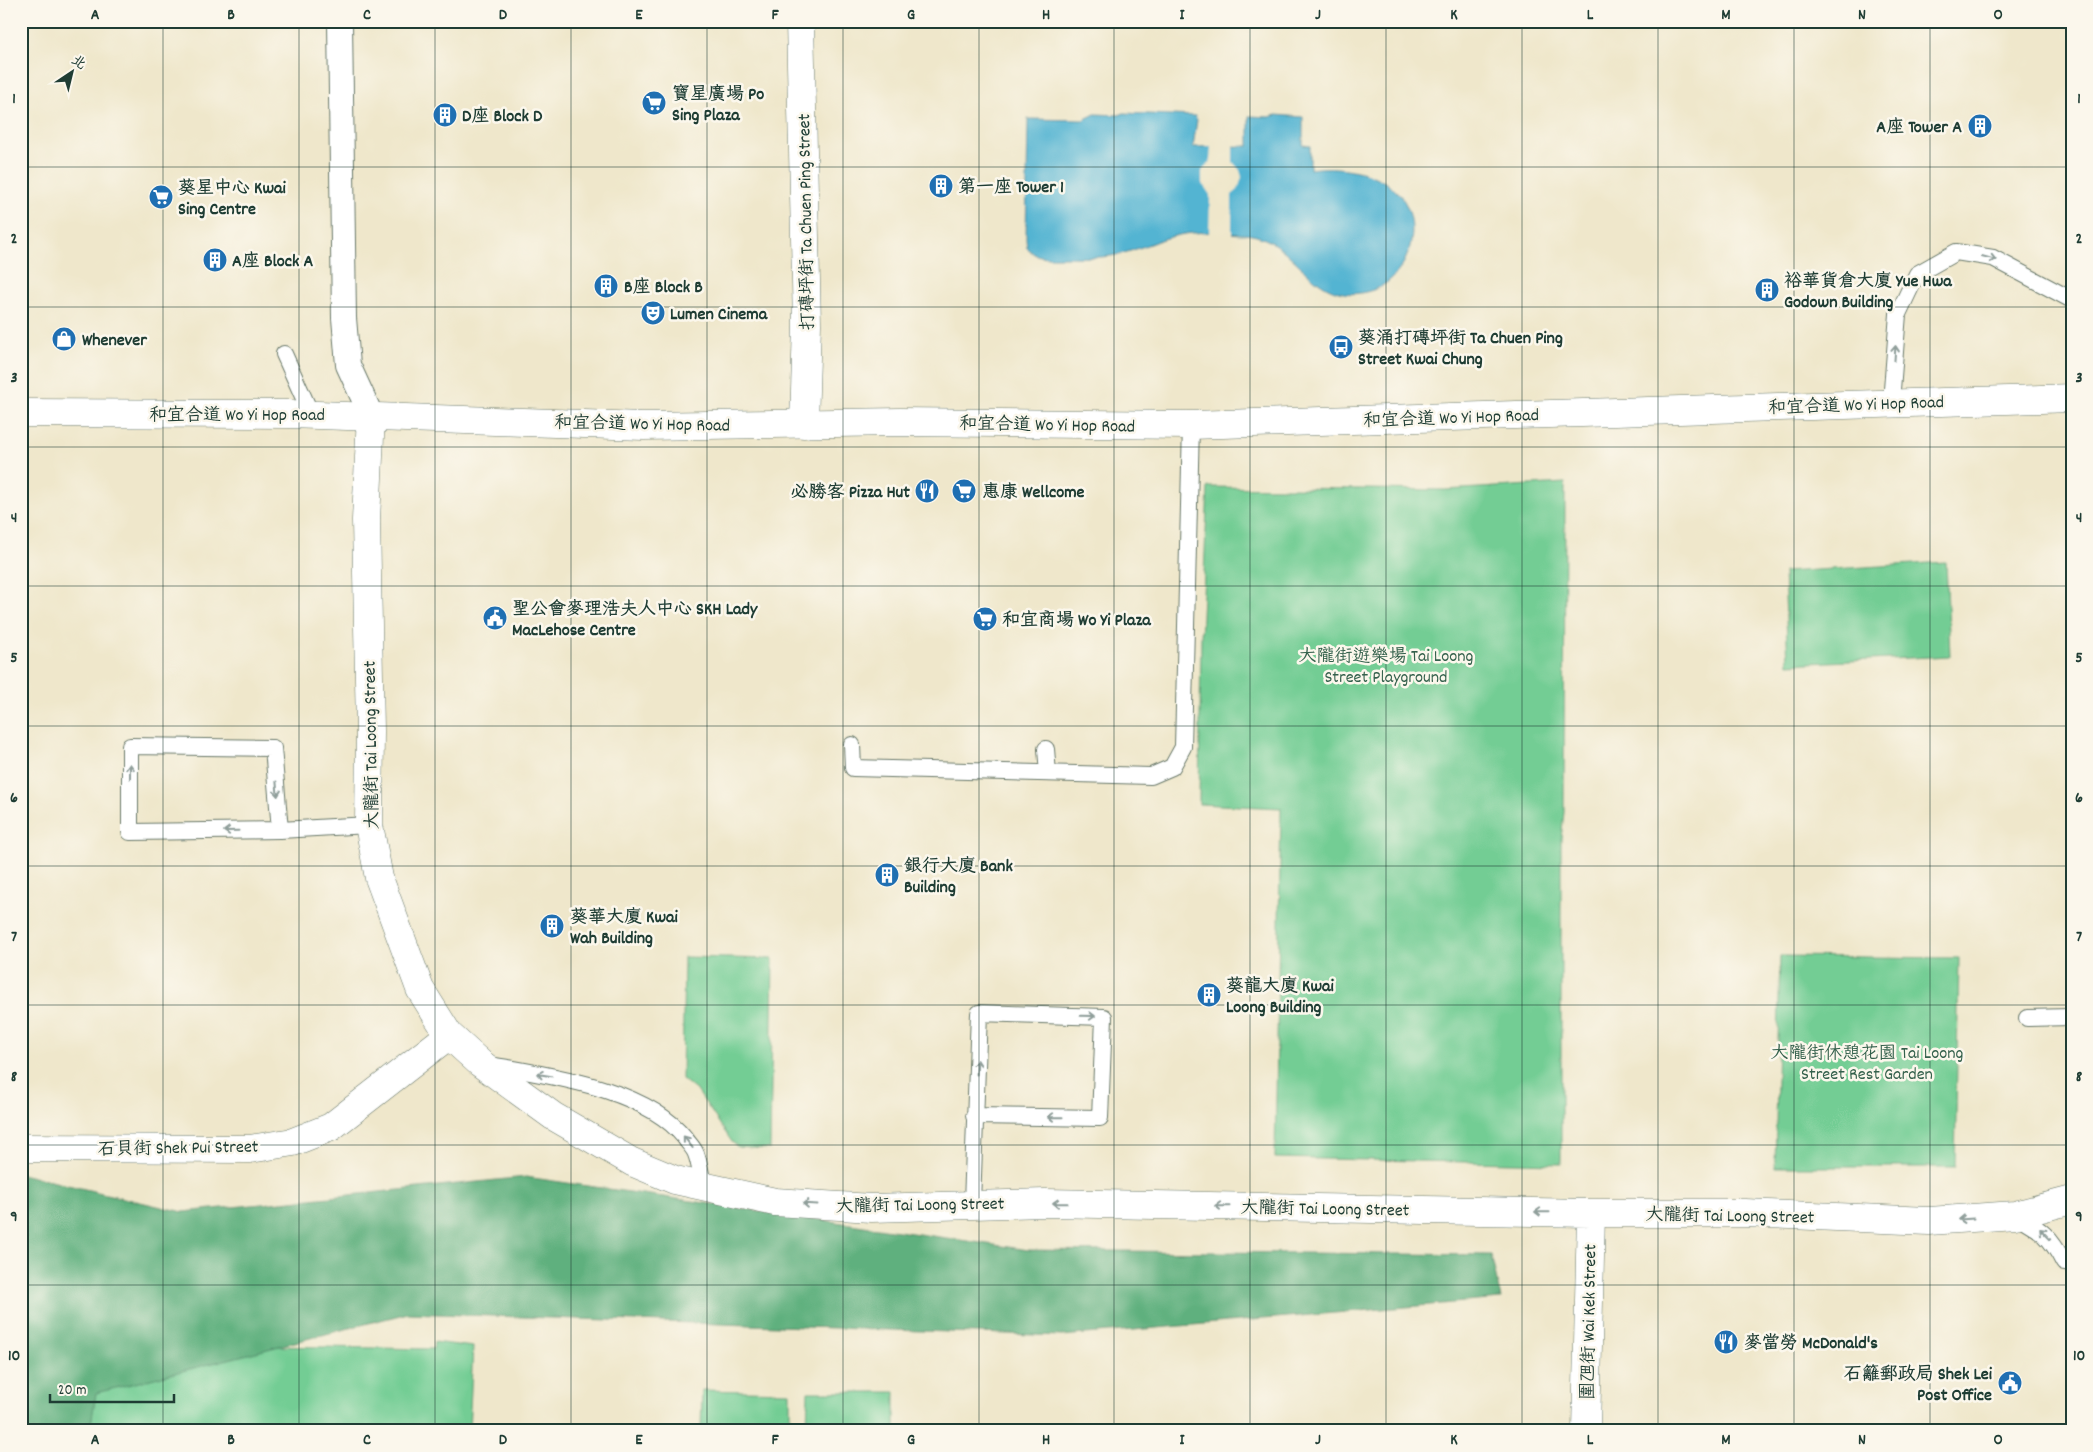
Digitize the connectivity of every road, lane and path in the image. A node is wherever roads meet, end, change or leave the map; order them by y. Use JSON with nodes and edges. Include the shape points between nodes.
{"nodes":[{"id":1,"x":340,"y":21,"type":"edge"},
{"id":2,"x":800,"y":21,"type":"edge"},
{"id":3,"x":2072,"y":300,"type":"edge"},
{"id":4,"x":284,"y":354,"type":"dead end"},
{"id":5,"x":2072,"y":398,"type":"edge"},
{"id":6,"x":1892,"y":402,"type":"junction"},
{"id":7,"x":21,"y":413,"type":"edge"},
{"id":8,"x":311,"y":414,"type":"junction"},
{"id":9,"x":371,"y":416,"type":"junction"},
{"id":10,"x":804,"y":424,"type":"junction"},
{"id":11,"x":1191,"y":425,"type":"junction"},
{"id":12,"x":852,"y":744,"type":"dead end"},
{"id":13,"x":1046,"y":748,"type":"dead end"},
{"id":14,"x":1048,"y":772,"type":"junction"},
{"id":15,"x":369,"y":825,"type":"junction"},
{"id":16,"x":280,"y":830,"type":"junction"},
{"id":17,"x":2072,"y":1017,"type":"edge"},
{"id":18,"x":2027,"y":1018,"type":"dead end"},
{"id":19,"x":449,"y":1035,"type":"junction"},
{"id":20,"x":480,"y":1063,"type":"junction"},
{"id":21,"x":974,"y":1116,"type":"junction"},
{"id":22,"x":21,"y":1148,"type":"edge"},
{"id":23,"x":704,"y":1188,"type":"junction"},
{"id":24,"x":2072,"y":1200,"type":"edge"},
{"id":25,"x":972,"y":1203,"type":"junction"},
{"id":26,"x":1591,"y":1213,"type":"junction"},
{"id":27,"x":2015,"y":1215,"type":"junction"},
{"id":28,"x":2064,"y":1263,"type":"dead end"},
{"id":29,"x":1586,"y":1431,"type":"edge"}],
"edges":[{"from":1,"to":9,"type":"street","via":[[344,318],[348,365]]},
{"from":2,"to":10,"type":"street","name":"打磚坪街 Ta Chuen Ping Street","via":[[807,324]]},
{"from":6,"to":3,"type":"lane","one_way":true,"via":[[1898,314],[1917,274],[1956,252],[1993,258]]},
{"from":4,"to":8,"type":"lane"},
{"from":5,"to":6,"type":"street","name":"和宜合道 Wo Yi Hop Road"},
{"from":6,"to":11,"type":"street","name":"和宜合道 Wo Yi Hop Road"},
{"from":7,"to":8,"type":"street","name":"和宜合道 Wo Yi Hop Road"},
{"from":8,"to":9,"type":"street","name":"和宜合道 Wo Yi Hop Road"},
{"from":9,"to":10,"type":"street","name":"和宜合道 Wo Yi Hop Road","via":[[644,426]]},
{"from":9,"to":15,"type":"street","name":"大隴街 Tai Loong Street","via":[[366,520]]},
{"from":10,"to":11,"type":"street","name":"和宜合道 Wo Yi Hop Road"},
{"from":11,"to":14,"type":"lane","via":[[1183,747],[1172,767],[1151,776]]},
{"from":12,"to":14,"type":"lane","via":[[853,768]]},
{"from":13,"to":14,"type":"lane"},
{"from":15,"to":16,"type":"lane"},
{"from":15,"to":19,"type":"street","name":"大隴街 Tai Loong Street","via":[[378,878],[410,963],[420,989]]},
{"from":16,"to":16,"type":"lane","one_way":true,"via":[[130,832],[130,746],[273,748]]},
{"from":17,"to":18,"type":"lane"},
{"from":19,"to":20,"type":"street","name":"大隴街 Tai Loong Street"},
{"from":19,"to":22,"type":"street","name":"石貝街 Shek Pui Street","via":[[331,1127],[293,1142],[250,1149]]},
{"from":20,"to":23,"type":"street","name":"大隴街 Tai Loong Street","via":[[553,1116],[632,1162]]},
{"from":23,"to":20,"type":"lane","one_way":true,"via":[[696,1153],[676,1127],[651,1111],[608,1091],[572,1080]]},
{"from":21,"to":21,"type":"lane","one_way":true,"via":[[980,1014],[1104,1017],[1100,1118]]},
{"from":21,"to":25,"type":"lane"},
{"from":25,"to":23,"type":"street","name":"大隴街 Tai Loong Street","one_way":true,"via":[[872,1208],[785,1203]]},
{"from":24,"to":27,"type":"street","name":"大隴街 Tai Loong Street"},
{"from":26,"to":25,"type":"street","name":"大隴街 Tai Loong Street","one_way":true},
{"from":27,"to":26,"type":"street","name":"大隴街 Tai Loong Street","one_way":true,"via":[[1929,1221],[1745,1213]]},
{"from":26,"to":29,"type":"street","name":"圍乪街 Wai Kek Street"},
{"from":28,"to":27,"type":"lane","one_way":true,"via":[[2055,1245],[2040,1228]]}]}
